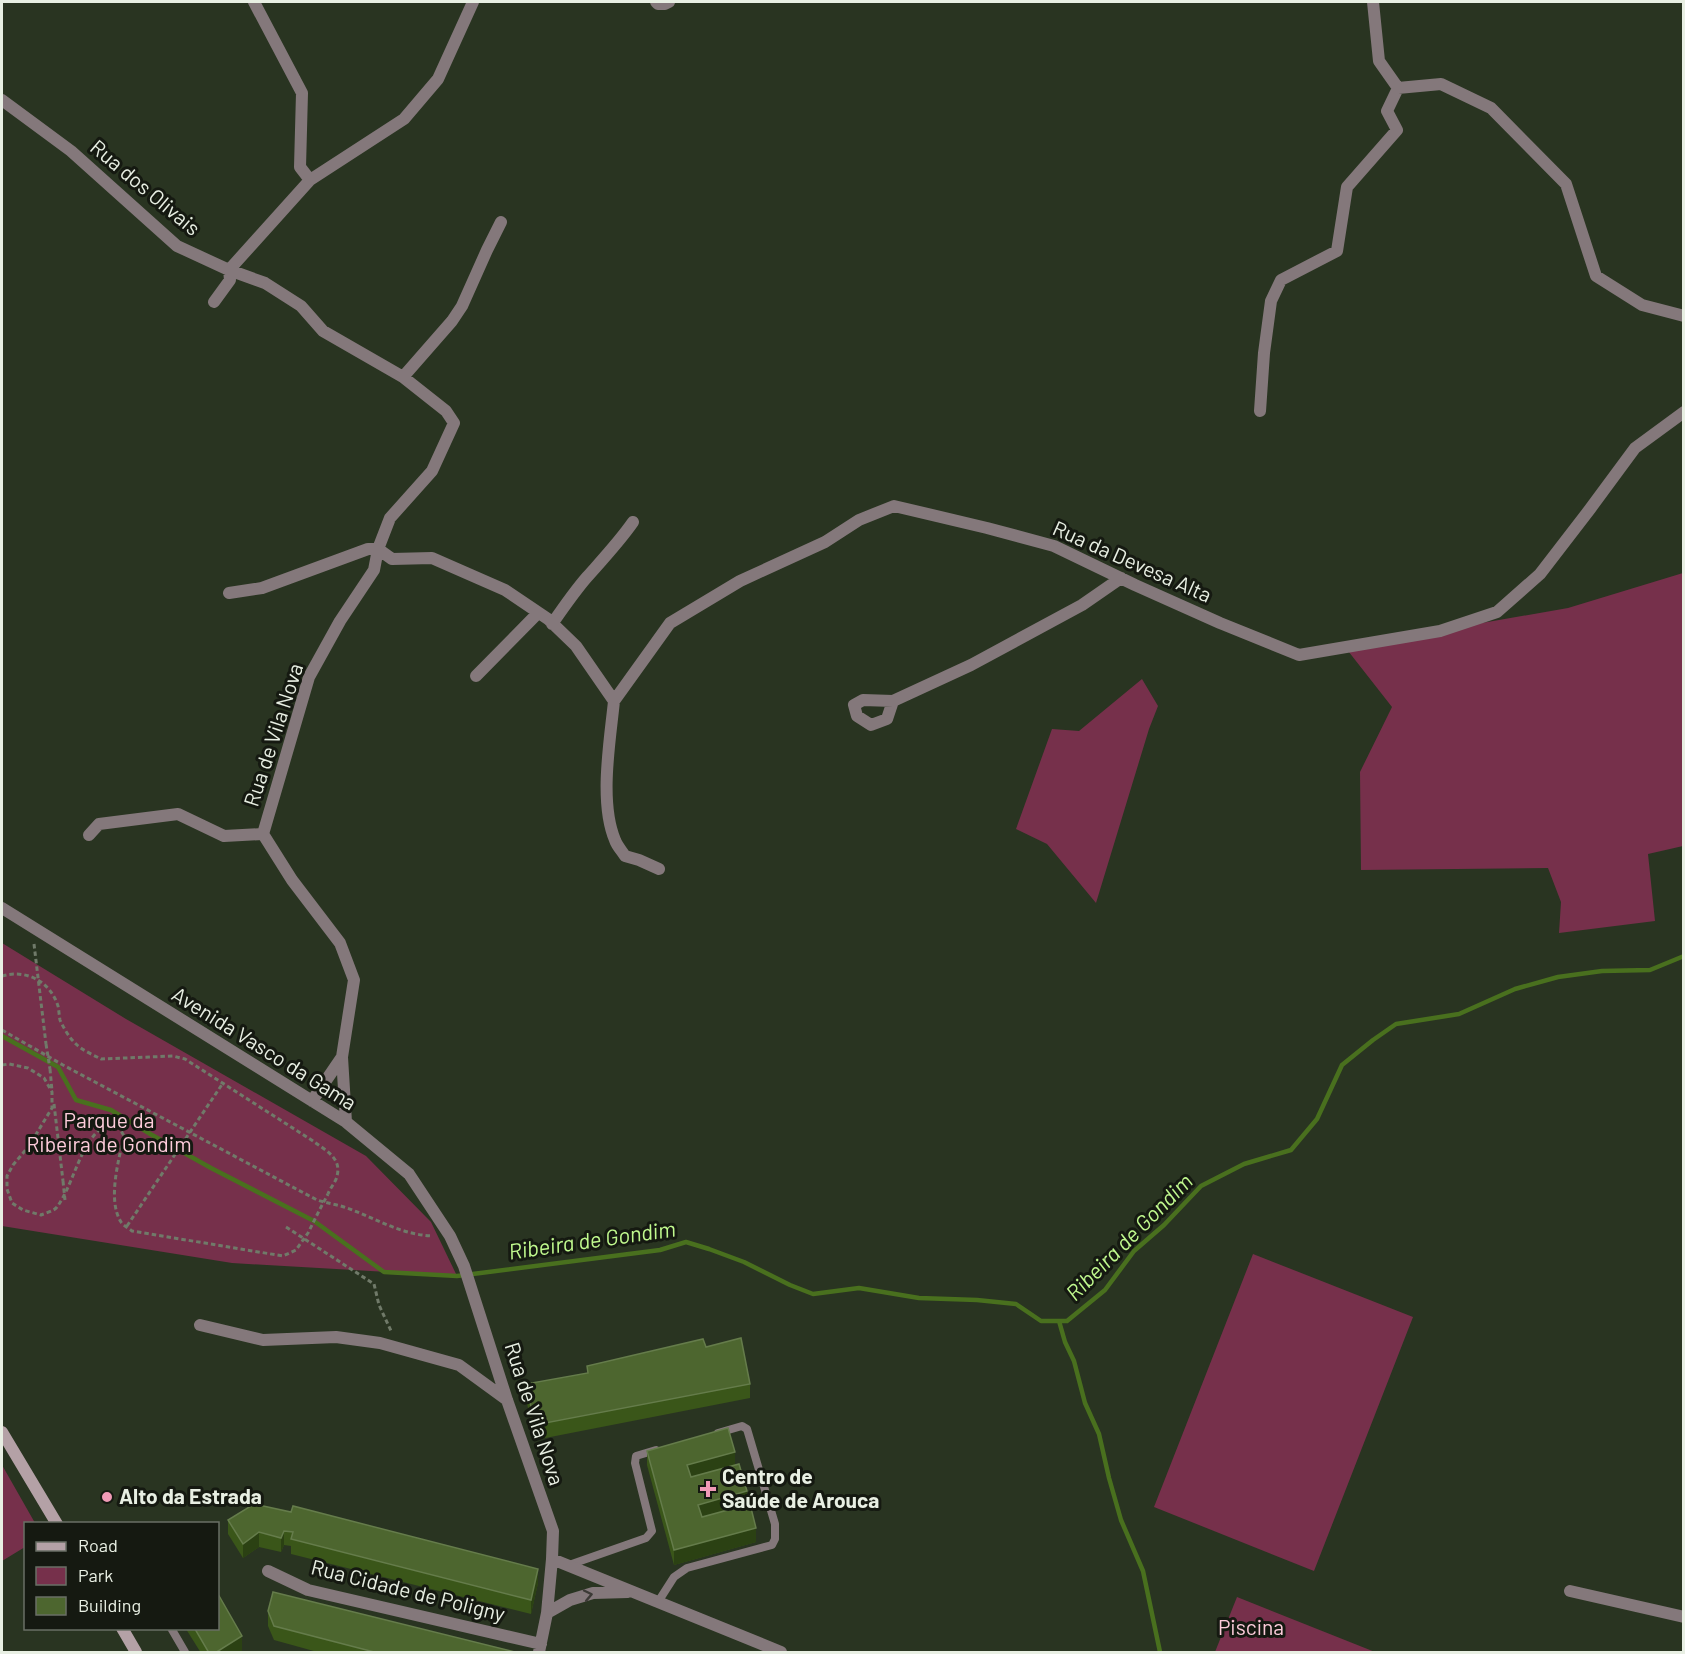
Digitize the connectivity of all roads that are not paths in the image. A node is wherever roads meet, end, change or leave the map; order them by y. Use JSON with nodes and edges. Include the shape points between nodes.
{"nodes":[{"id":1,"x":254,"y":2,"type":"edge"},
{"id":2,"x":473,"y":2,"type":"edge"},
{"id":3,"x":656,"y":2,"type":"edge"},
{"id":4,"x":669,"y":2,"type":"edge"},
{"id":5,"x":1373,"y":2,"type":"edge"},
{"id":6,"x":1398,"y":88,"type":"junction"},
{"id":7,"x":2,"y":100,"type":"edge"},
{"id":8,"x":310,"y":180,"type":"junction"},
{"id":9,"x":501,"y":222,"type":"dead end"},
{"id":10,"x":229,"y":270,"type":"junction"},
{"id":11,"x":214,"y":302,"type":"dead end"},
{"id":12,"x":1683,"y":316,"type":"edge"},
{"id":13,"x":403,"y":377,"type":"junction"},
{"id":14,"x":1260,"y":411,"type":"dead end"},
{"id":15,"x":1683,"y":412,"type":"edge"},
{"id":16,"x":633,"y":522,"type":"dead end"},
{"id":17,"x":378,"y":549,"type":"junction"},
{"id":18,"x":1121,"y":578,"type":"junction"},
{"id":19,"x":229,"y":593,"type":"dead end"},
{"id":20,"x":538,"y":612,"type":"junction"},
{"id":21,"x":552,"y":624,"type":"junction"},
{"id":22,"x":476,"y":676,"type":"dead end"},
{"id":23,"x":614,"y":701,"type":"junction"},
{"id":24,"x":893,"y":701,"type":"dead end"},
{"id":25,"x":262,"y":834,"type":"junction"},
{"id":26,"x":89,"y":835,"type":"dead end"},
{"id":27,"x":658,"y":869,"type":"dead end"},
{"id":28,"x":2,"y":908,"type":"edge"},
{"id":29,"x":342,"y":1057,"type":"junction"},
{"id":30,"x":312,"y":1101,"type":"junction"},
{"id":31,"x":346,"y":1122,"type":"junction"},
{"id":32,"x":464,"y":1266,"type":"joint"},
{"id":33,"x":200,"y":1325,"type":"dead end"},
{"id":34,"x":507,"y":1400,"type":"junction"},
{"id":35,"x":2,"y":1432,"type":"edge"},
{"id":36,"x":709,"y":1435,"type":"edge"},
{"id":37,"x":664,"y":1448,"type":"edge"},
{"id":38,"x":56,"y":1522,"type":"edge"},
{"id":39,"x":552,"y":1558,"type":"junction"},
{"id":40,"x":569,"y":1565,"type":"junction"},
{"id":41,"x":268,"y":1571,"type":"dead end"},
{"id":42,"x":1570,"y":1591,"type":"dead end"},
{"id":43,"x":633,"y":1592,"type":"junction"},
{"id":44,"x":658,"y":1602,"type":"junction"},
{"id":45,"x":547,"y":1613,"type":"junction"},
{"id":46,"x":1683,"y":1617,"type":"edge"},
{"id":47,"x":123,"y":1630,"type":"edge"},
{"id":48,"x":172,"y":1630,"type":"edge"},
{"id":49,"x":540,"y":1648,"type":"edge"},
{"id":50,"x":136,"y":1653,"type":"edge"},
{"id":51,"x":185,"y":1653,"type":"edge"},
{"id":52,"x":781,"y":1653,"type":"edge"}],
"edges":[{"from":1,"to":8,"type":"street","via":[[302,93],[300,167]]},
{"from":2,"to":8,"type":"street","via":[[438,79],[404,119]]},
{"from":3,"to":4,"type":"street"},
{"from":5,"to":6,"type":"street","via":[[1379,61]]},
{"from":6,"to":12,"type":"street","via":[[1441,84],[1491,108],[1566,184],[1596,276],[1642,305]]},
{"from":6,"to":14,"type":"street","via":[[1387,111],[1397,130],[1347,187],[1337,251],[1281,280],[1271,301]]},
{"from":7,"to":10,"type":"street","name":"Rua dos Olivais","via":[[71,151],[177,246]]},
{"from":8,"to":10,"type":"street"},
{"from":9,"to":13,"type":"street","via":[[462,306]]},
{"from":10,"to":11,"type":"street","via":[[230,280]]},
{"from":10,"to":13,"type":"street","name":"Rua de Vila Nova","via":[[265,283],[301,306],[323,331]]},
{"from":13,"to":17,"type":"street","name":"Rua de Vila Nova","via":[[446,411],[454,423],[432,471],[390,518]]},
{"from":15,"to":18,"type":"street","name":"Rua da Devesa Alta","via":[[1635,448],[1540,574],[1497,612],[1440,631],[1299,656]]},
{"from":16,"to":21,"type":"street"},
{"from":17,"to":19,"type":"street","via":[[368,549],[262,588]]},
{"from":17,"to":20,"type":"street","via":[[392,559],[432,558],[505,590]]},
{"from":17,"to":25,"type":"street","name":"Rua de Vila Nova","via":[[374,570],[309,677]]},
{"from":18,"to":23,"type":"street","name":"Rua da Devesa Alta","via":[[1054,546],[894,506],[740,581],[670,623]]},
{"from":18,"to":24,"type":"street","via":[[1082,605],[1014,642]]},
{"from":20,"to":21,"type":"street"},
{"from":20,"to":22,"type":"street"},
{"from":21,"to":23,"type":"street","via":[[576,646]]},
{"from":23,"to":27,"type":"street","via":[[607,777],[608,813],[615,841],[625,856]]},
{"from":25,"to":26,"type":"street","via":[[225,836],[178,814],[99,824]]},
{"from":25,"to":29,"type":"street","name":"Rua de Vila Nova","via":[[340,943],[354,980]]},
{"from":28,"to":30,"type":"street","name":"Avenida Vasco da Gama"},
{"from":29,"to":30,"type":"street","name":"Rua de Vila Nova"},
{"from":29,"to":31,"type":"street","name":"Rua de Vila Nova"},
{"from":30,"to":31,"type":"street","name":"Avenida Vasco da Gama"},
{"from":31,"to":32,"type":"street","name":"Avenida Vasco da Gama","via":[[409,1174],[450,1236]]},
{"from":32,"to":34,"type":"street","name":"Rua de Vila Nova"},
{"from":33,"to":34,"type":"street","via":[[263,1340],[336,1337],[380,1343],[459,1365]]},
{"from":34,"to":39,"type":"street","name":"Rua de Vila Nova","via":[[553,1531]]},
{"from":35,"to":38,"type":"main road"},
{"from":36,"to":44,"type":"lane","via":[[742,1426],[747,1430],[775,1524],[775,1539],[772,1545],[687,1568],[674,1577]]},
{"from":37,"to":40,"type":"lane","via":[[636,1456],[652,1531],[646,1538]]},
{"from":39,"to":40,"type":"street"},
{"from":39,"to":45,"type":"street","name":"Rua de Vila Nova"},
{"from":40,"to":43,"type":"street"},
{"from":41,"to":49,"type":"street","name":"Rua Cidade de Poligny","via":[[308,1590]]},
{"from":42,"to":46,"type":"street"},
{"from":43,"to":44,"type":"street"},
{"from":45,"to":43,"type":"street","one_way":true,"via":[[593,1593]]},
{"from":44,"to":52,"type":"street"},
{"from":45,"to":49,"type":"street","name":"Rua de Vila Nova"},
{"from":47,"to":50,"type":"main road"},
{"from":48,"to":51,"type":"lane"}]}
